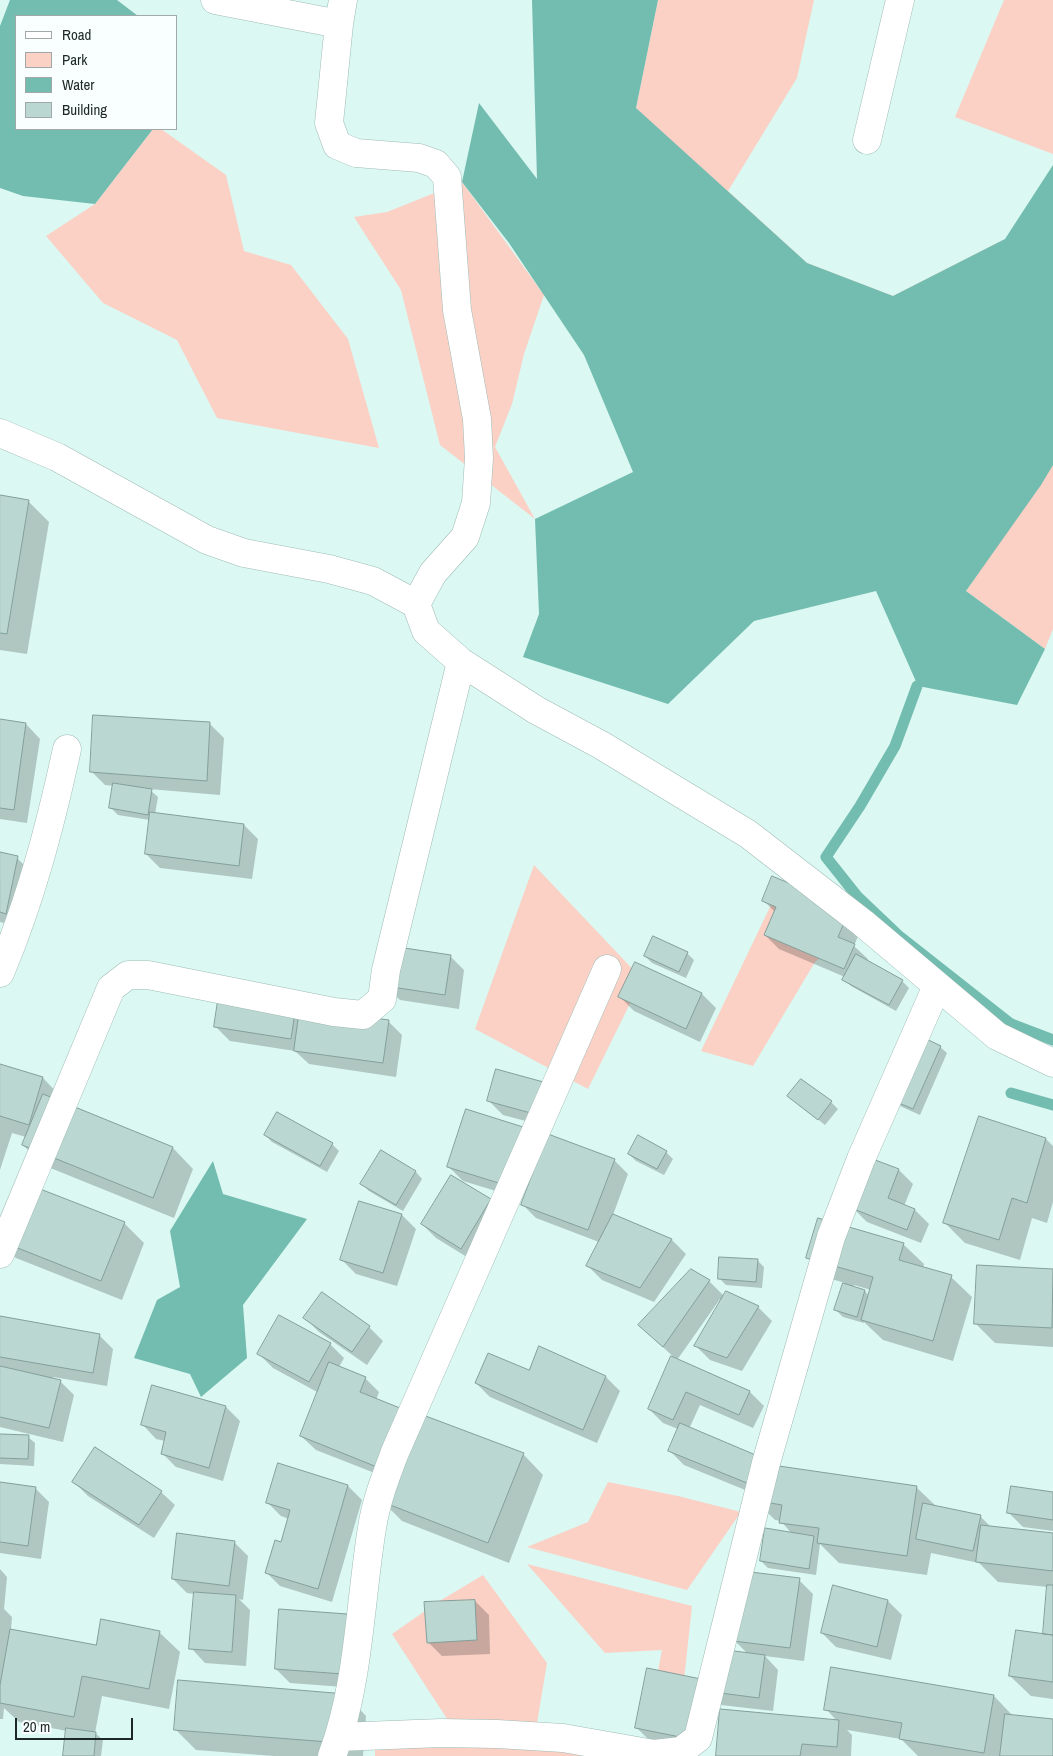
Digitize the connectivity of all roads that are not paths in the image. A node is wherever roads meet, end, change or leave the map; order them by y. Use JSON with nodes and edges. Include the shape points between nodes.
{"nodes":[{"id":1,"x":215,"y":0,"type":"edge"},
{"id":2,"x":900,"y":0,"type":"edge"},
{"id":3,"x":341,"y":12,"type":"edge"},
{"id":4,"x":867,"y":140,"type":"dead end"},
{"id":5,"x":0,"y":433,"type":"edge"},
{"id":6,"x":416,"y":604,"type":"junction"},
{"id":7,"x":461,"y":662,"type":"junction"},
{"id":8,"x":68,"y":749,"type":"dead end"},
{"id":9,"x":607,"y":969,"type":"dead end"},
{"id":10,"x":0,"y":973,"type":"edge"},
{"id":11,"x":937,"y":986,"type":"junction"},
{"id":12,"x":1053,"y":1063,"type":"edge"},
{"id":13,"x":0,"y":1253,"type":"edge"},
{"id":14,"x":336,"y":1747,"type":"edge"}],
"edges":[{"from":1,"to":3,"type":"street"},
{"from":2,"to":4,"type":"street"},
{"from":3,"to":6,"type":"street","via":[[329,123],[337,145],[356,153],[419,158],[436,164],[447,177],[457,310],[477,419],[476,503],[465,537],[433,573]]},
{"from":5,"to":6,"type":"street","via":[[57,457],[207,540],[244,553],[373,581]]},
{"from":6,"to":7,"type":"street","via":[[426,631]]},
{"from":7,"to":11,"type":"street","via":[[536,710],[601,745],[748,834]]},
{"from":7,"to":13,"type":"street","via":[[386,970],[382,998],[363,1015],[128,974],[111,988]]},
{"from":8,"to":10,"type":"street","via":[[48,833],[18,932]]},
{"from":9,"to":14,"type":"street","via":[[381,1489],[372,1526],[354,1661]]},
{"from":11,"to":12,"type":"street","via":[[997,1036]]},
{"from":11,"to":14,"type":"street","via":[[860,1159],[831,1237],[766,1463],[698,1738],[680,1751],[654,1754],[563,1738],[497,1734],[441,1733]]}]}
